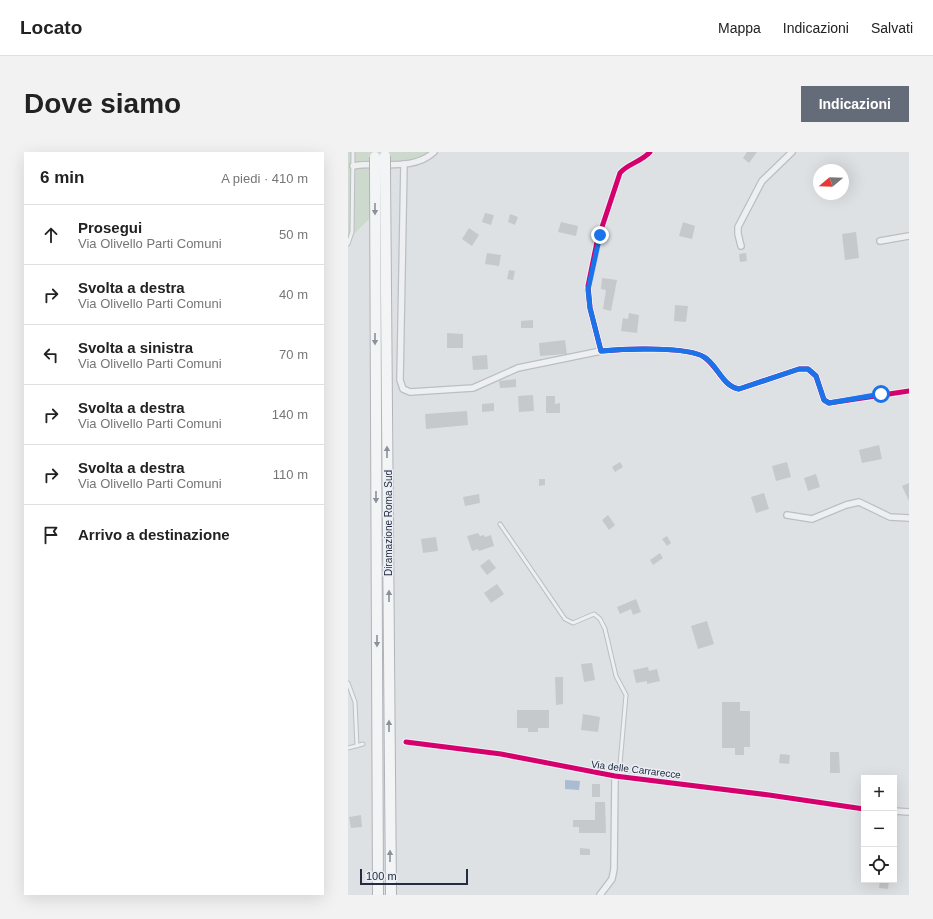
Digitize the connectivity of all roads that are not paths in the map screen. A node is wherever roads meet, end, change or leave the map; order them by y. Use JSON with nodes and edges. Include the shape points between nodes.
{"nodes":[{"id":1,"x":353,"y":152,"type":"edge"},
{"id":2,"x":650,"y":152,"type":"edge"},
{"id":3,"x":792,"y":152,"type":"edge"},
{"id":4,"x":375,"y":154,"type":"edge"},
{"id":5,"x":385,"y":154,"type":"edge"},
{"id":6,"x":433,"y":154,"type":"edge"},
{"id":7,"x":404,"y":164,"type":"junction"},
{"id":8,"x":353,"y":166,"type":"junction"},
{"id":9,"x":380,"y":170,"type":"junction"},
{"id":10,"x":909,"y":236,"type":"edge"},
{"id":11,"x":880,"y":241,"type":"dead end"},
{"id":12,"x":348,"y":244,"type":"edge"},
{"id":13,"x":741,"y":246,"type":"dead end"},
{"id":14,"x":601,"y":351,"type":"junction"},
{"id":15,"x":909,"y":391,"type":"edge"},
{"id":16,"x":786,"y":515,"type":"dead end"},
{"id":17,"x":909,"y":518,"type":"edge"},
{"id":18,"x":500,"y":524,"type":"dead end"},
{"id":19,"x":348,"y":683,"type":"edge"},
{"id":20,"x":406,"y":742,"type":"dead end"},
{"id":21,"x":363,"y":744,"type":"dead end"},
{"id":22,"x":357,"y":746,"type":"junction"},
{"id":23,"x":348,"y":748,"type":"edge"},
{"id":24,"x":617,"y":776,"type":"junction"},
{"id":25,"x":861,"y":809,"type":"edge"},
{"id":26,"x":897,"y":811,"type":"edge"},
{"id":27,"x":909,"y":812,"type":"edge"},
{"id":28,"x":378,"y":895,"type":"edge"},
{"id":29,"x":391,"y":895,"type":"edge"},
{"id":30,"x":600,"y":895,"type":"edge"}],
"edges":[{"from":1,"to":8,"type":"lane"},
{"from":2,"to":14,"type":"street","via":[[620,173],[596,248],[588,294]]},
{"from":3,"to":13,"type":"street","via":[[758,186],[738,227]]},
{"from":4,"to":9,"type":"highway","name":"Diramazione Roma Sud","bridge":true},
{"from":5,"to":9,"type":"highway","name":"Diramazione Roma Sud","bridge":true},
{"from":6,"to":7,"type":"street","via":[[418,162]]},
{"from":7,"to":8,"type":"street"},
{"from":7,"to":14,"type":"street","via":[[400,380],[403,389],[410,392],[469,389],[522,367]]},
{"from":8,"to":12,"type":"lane","via":[[352,232]]},
{"from":9,"to":28,"type":"highway","name":"Diramazione Roma Sud","one_way":true},
{"from":29,"to":9,"type":"highway","name":"Diramazione Roma Sud","one_way":true},
{"from":10,"to":11,"type":"street"},
{"from":14,"to":15,"type":"street","via":[[642,348],[700,355],[710,361],[731,386],[739,389],[799,369],[808,369],[816,376],[824,400],[829,403]]},
{"from":16,"to":17,"type":"street","via":[[812,519],[859,502],[890,517]]},
{"from":18,"to":24,"type":"lane","via":[[565,619],[573,623],[594,614],[603,623],[616,676],[626,699]]},
{"from":19,"to":22,"type":"lane","via":[[356,707]]},
{"from":20,"to":24,"type":"street","name":"Via delle Carrarecce","via":[[501,754]]},
{"from":21,"to":22,"type":"lane"},
{"from":22,"to":23,"type":"lane"},
{"from":24,"to":25,"type":"street","name":"Via delle Carrarecce","via":[[768,794]]},
{"from":24,"to":30,"type":"street","via":[[614,869],[612,879]]},
{"from":26,"to":27,"type":"street"}]}
